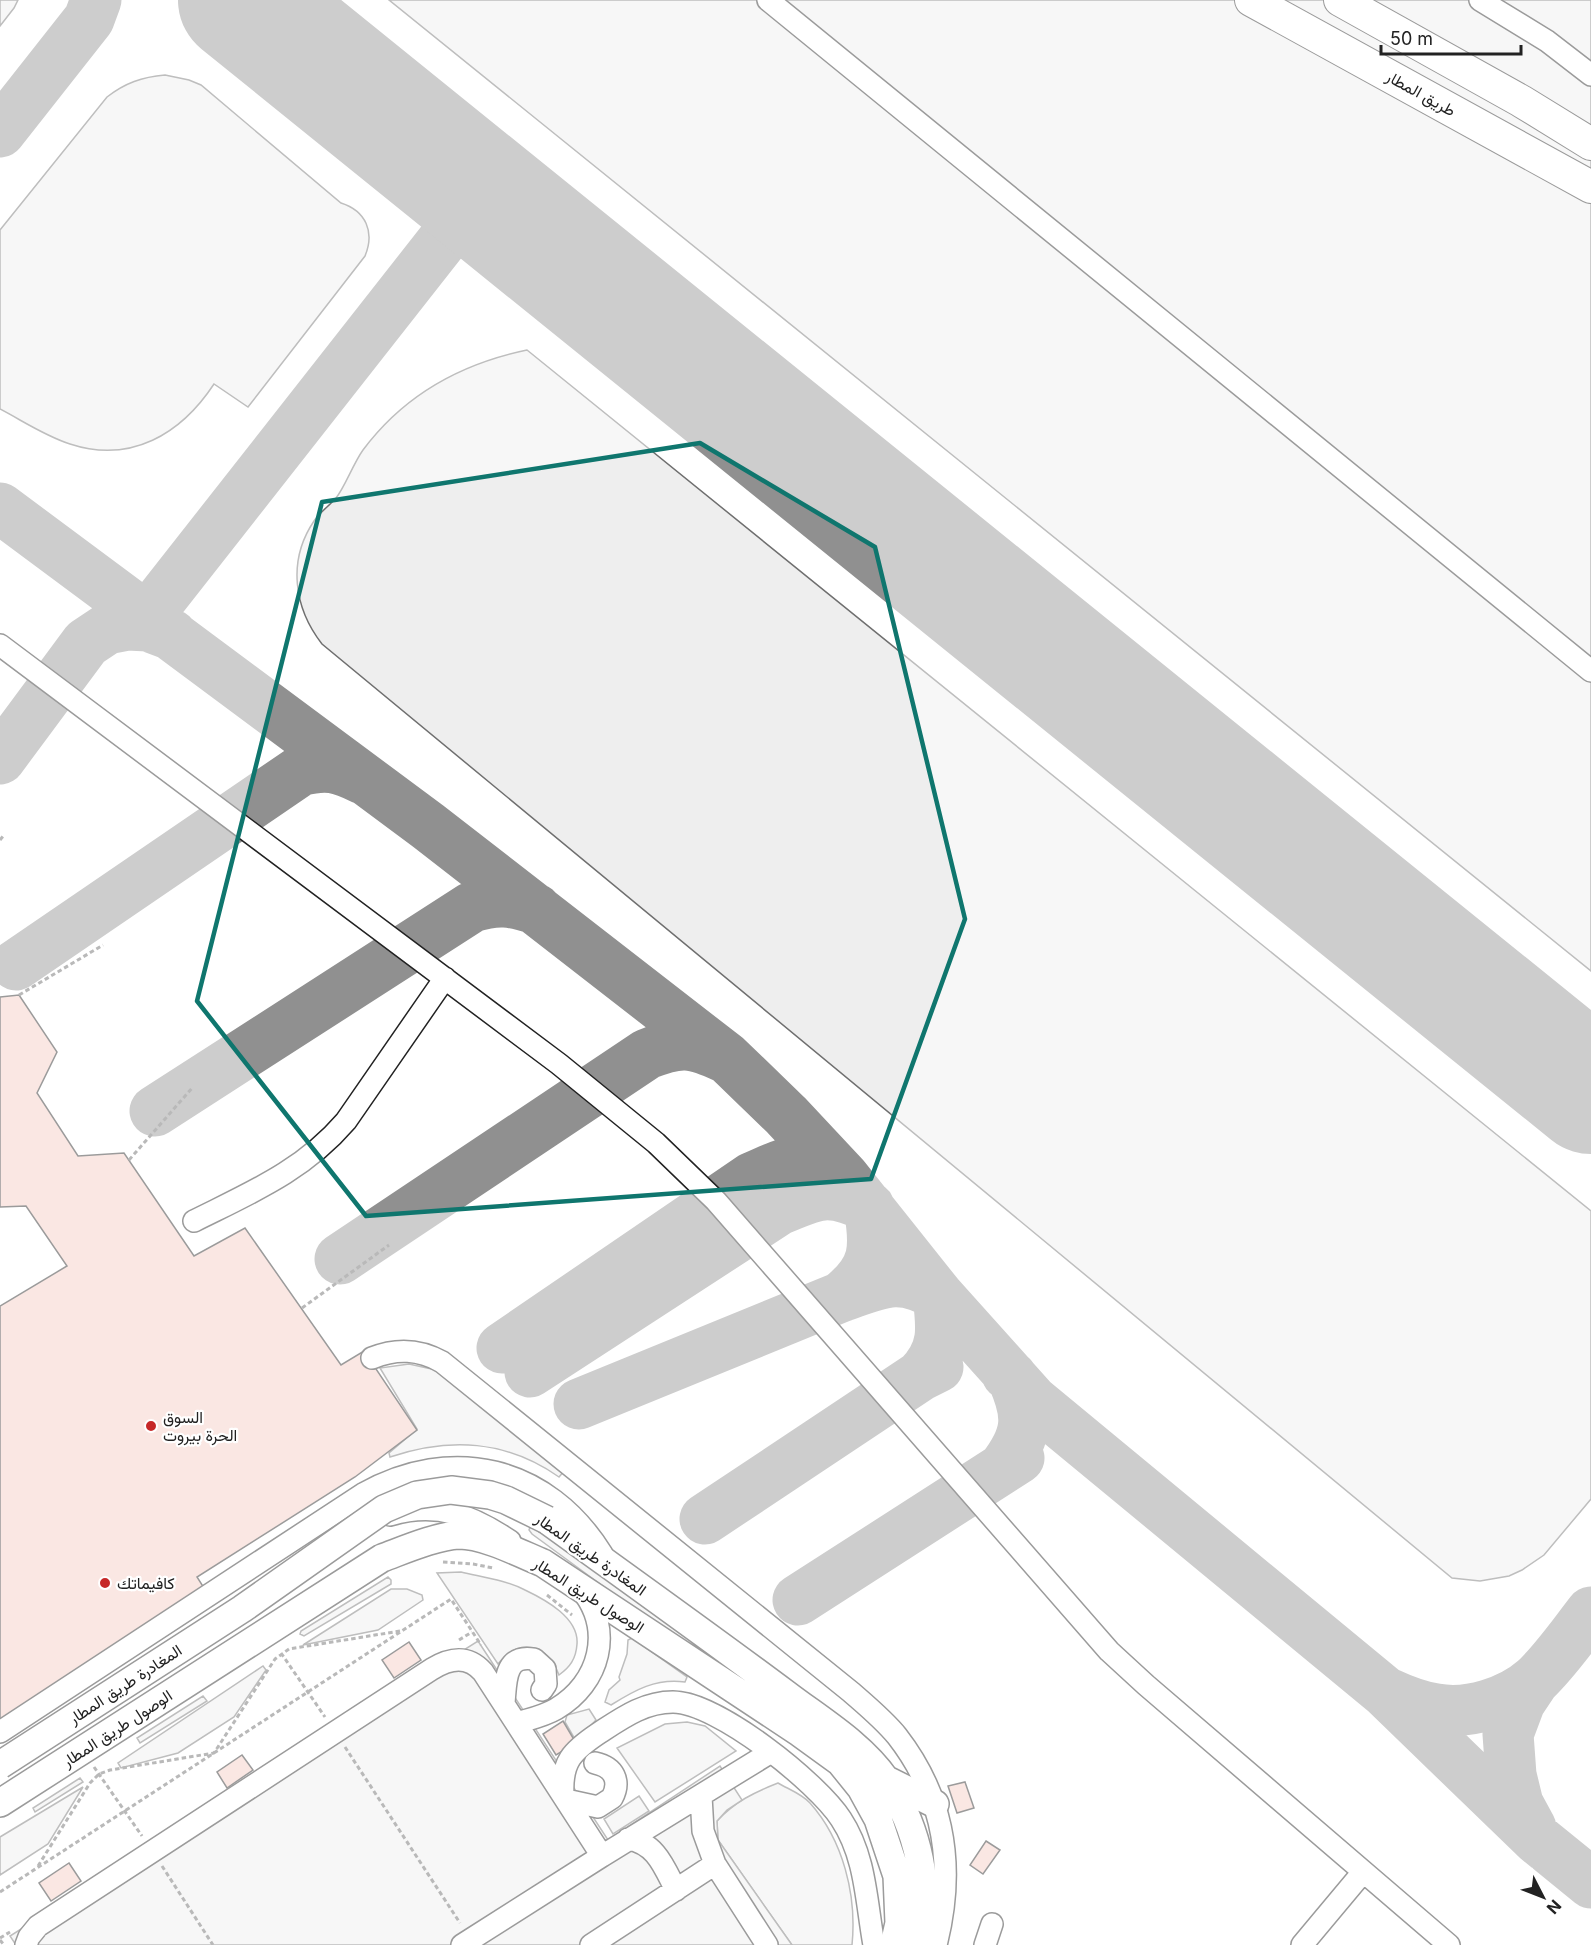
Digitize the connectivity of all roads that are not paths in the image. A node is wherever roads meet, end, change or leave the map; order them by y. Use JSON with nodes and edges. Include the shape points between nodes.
{"nodes":[{"id":1,"x":768,"y":0,"type":"edge"},
{"id":2,"x":1251,"y":0,"type":"edge"},
{"id":3,"x":1340,"y":0,"type":"edge"},
{"id":4,"x":1480,"y":0,"type":"edge"},
{"id":5,"x":1591,"y":75,"type":"edge"},
{"id":6,"x":1591,"y":144,"type":"edge"},
{"id":7,"x":1591,"y":187,"type":"edge"},
{"id":8,"x":0,"y":645,"type":"edge"},
{"id":9,"x":1591,"y":671,"type":"edge"},
{"id":10,"x":446,"y":978,"type":"junction"},
{"id":11,"x":194,"y":1221,"type":"dead end"},
{"id":12,"x":372,"y":1358,"type":"dead end"},
{"id":13,"x":549,"y":1510,"type":"junction"},
{"id":14,"x":543,"y":1563,"type":"junction"},
{"id":15,"x":576,"y":1584,"type":"junction"},
{"id":16,"x":542,"y":1690,"type":"dead end"},
{"id":17,"x":504,"y":1703,"type":"junction"},
{"id":18,"x":517,"y":1723,"type":"junction"},
{"id":19,"x":0,"y":1732,"type":"edge"},
{"id":20,"x":771,"y":1752,"type":"junction"},
{"id":21,"x":595,"y":1763,"type":"dead end"},
{"id":22,"x":0,"y":1764,"type":"edge"},
{"id":23,"x":885,"y":1779,"type":"junction"},
{"id":24,"x":701,"y":1796,"type":"junction"},
{"id":25,"x":565,"y":1798,"type":"junction"},
{"id":26,"x":0,"y":1803,"type":"edge"},
{"id":27,"x":935,"y":1804,"type":"junction"},
{"id":28,"x":628,"y":1839,"type":"junction"},
{"id":29,"x":602,"y":1856,"type":"junction"},
{"id":30,"x":715,"y":1864,"type":"junction"},
{"id":31,"x":1363,"y":1872,"type":"junction"},
{"id":32,"x":676,"y":1890,"type":"junction"},
{"id":33,"x":993,"y":1924,"type":"dead end"},
{"id":34,"x":467,"y":1942,"type":"edge"},
{"id":35,"x":26,"y":1945,"type":"edge"},
{"id":36,"x":591,"y":1945,"type":"edge"},
{"id":37,"x":767,"y":1945,"type":"edge"},
{"id":38,"x":874,"y":1945,"type":"edge"},
{"id":39,"x":894,"y":1945,"type":"edge"},
{"id":40,"x":919,"y":1945,"type":"edge"},
{"id":41,"x":936,"y":1945,"type":"edge"},
{"id":42,"x":985,"y":1945,"type":"edge"},
{"id":43,"x":1302,"y":1945,"type":"edge"},
{"id":44,"x":1449,"y":1945,"type":"edge"}],
"edges":[{"from":1,"to":9,"type":"lane"},
{"from":2,"to":7,"type":"highway","name":"طريق المطار"},
{"from":3,"to":6,"type":"highway"},
{"from":4,"to":5,"type":"lane","via":[[1547,41]]},
{"from":8,"to":10,"type":"lane"},
{"from":10,"to":11,"type":"lane","via":[[331,1138],[295,1168]]},
{"from":10,"to":31,"type":"lane","via":[[624,1116],[687,1172],[1103,1645]]},
{"from":12,"to":27,"type":"lane","via":[[408,1350],[442,1362],[885,1722],[908,1751]]},
{"from":13,"to":19,"type":"lane","via":[[520,1481],[483,1470],[424,1470],[383,1484]]},
{"from":13,"to":22,"type":"main road","name":"المغادرة طريق المطار","bridge":true,"via":[[451,1490],[417,1495],[384,1509],[242,1609]]},
{"from":13,"to":23,"type":"main road","name":"المغادرة طريق المطار","via":[[608,1565],[848,1741]]},
{"from":14,"to":15,"type":"main road","name":"الوصول طريق المطار"},
{"from":14,"to":22,"type":"lane","via":[[487,1526],[459,1514],[409,1510],[376,1520]]},
{"from":14,"to":26,"type":"main road","name":"الوصول طريق المطار","via":[[499,1544],[459,1535],[382,1558]]},
{"from":15,"to":18,"type":"lane","via":[[596,1619],[598,1659],[585,1684],[565,1703]]},
{"from":15,"to":39,"type":"main road","name":"الوصول طريق المطار","via":[[840,1762],[861,1788],[889,1846],[897,1876],[898,1923]]},
{"from":16,"to":17,"type":"lane","via":[[546,1684],[545,1669],[534,1659],[519,1659],[508,1670]]},
{"from":17,"to":18,"type":"lane"},
{"from":17,"to":35,"type":"lane","via":[[478,1666],[454,1659],[447,1661],[38,1926]]},
{"from":18,"to":25,"type":"lane"},
{"from":20,"to":24,"type":"lane"},
{"from":20,"to":25,"type":"lane","via":[[708,1711],[685,1703],[660,1703],[636,1710],[576,1749],[563,1775]]},
{"from":20,"to":38,"type":"lane","via":[[825,1798],[853,1840],[862,1864]]},
{"from":21,"to":25,"type":"lane","via":[[614,1775],[612,1798],[598,1807]]},
{"from":23,"to":27,"type":"main road"},
{"from":23,"to":40,"type":"main road","name":"المغادرة طريق المطار","via":[[908,1825],[924,1887]]},
{"from":24,"to":28,"type":"lane"},
{"from":24,"to":30,"type":"lane","via":[[703,1831]]},
{"from":25,"to":29,"type":"lane"},
{"from":27,"to":41,"type":"lane","via":[[946,1863],[945,1904]]},
{"from":28,"to":29,"type":"lane"},
{"from":28,"to":32,"type":"lane","via":[[643,1843],[654,1852]]},
{"from":29,"to":34,"type":"lane"},
{"from":30,"to":32,"type":"lane"},
{"from":30,"to":37,"type":"lane"},
{"from":31,"to":43,"type":"lane"},
{"from":31,"to":44,"type":"lane"},
{"from":32,"to":36,"type":"lane"},
{"from":33,"to":42,"type":"lane"}]}
